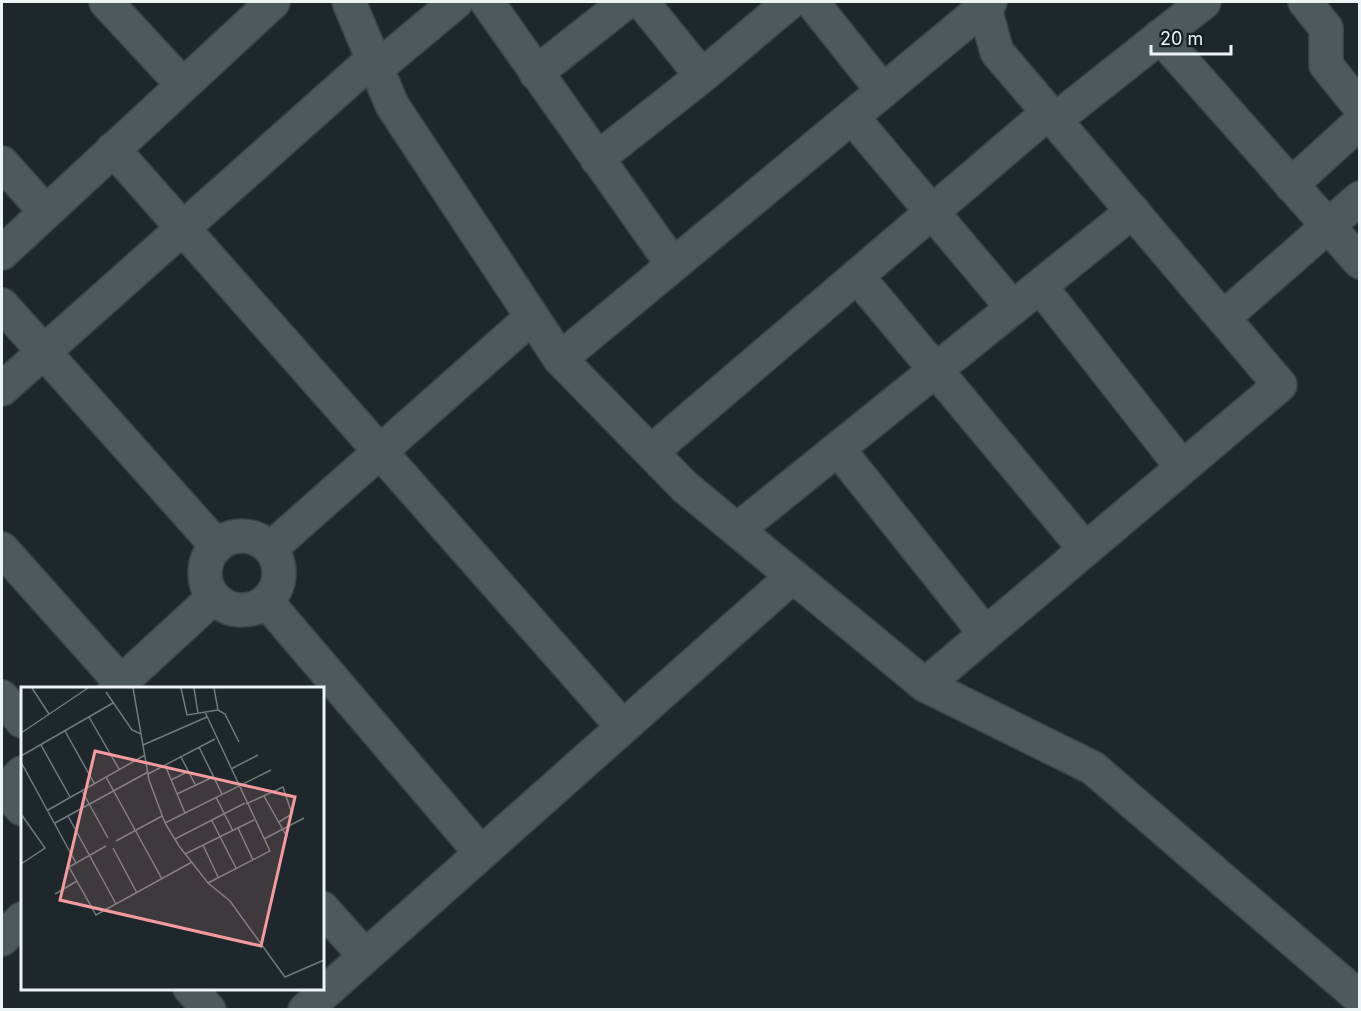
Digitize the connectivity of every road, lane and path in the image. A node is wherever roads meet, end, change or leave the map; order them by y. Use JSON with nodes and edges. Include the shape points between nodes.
{"nodes":[{"id":1,"x":106,"y":2,"type":"edge"},
{"id":2,"x":273,"y":2,"type":"edge"},
{"id":3,"x":349,"y":2,"type":"edge"},
{"id":4,"x":456,"y":2,"type":"edge"},
{"id":5,"x":487,"y":2,"type":"edge"},
{"id":6,"x":626,"y":2,"type":"edge"},
{"id":7,"x":642,"y":2,"type":"edge"},
{"id":8,"x":790,"y":2,"type":"edge"},
{"id":9,"x":812,"y":2,"type":"edge"},
{"id":10,"x":1204,"y":2,"type":"edge"},
{"id":11,"x":1305,"y":2,"type":"edge"},
{"id":12,"x":986,"y":3,"type":"edge"},
{"id":13,"x":1160,"y":36,"type":"junction"},
{"id":14,"x":375,"y":64,"type":"junction"},
{"id":15,"x":536,"y":73,"type":"junction"},
{"id":16,"x":702,"y":76,"type":"junction"},
{"id":17,"x":183,"y":85,"type":"junction"},
{"id":18,"x":883,"y":91,"type":"junction"},
{"id":19,"x":1359,"y":107,"type":"edge"},
{"id":20,"x":1052,"y":116,"type":"junction"},
{"id":21,"x":852,"y":117,"type":"junction"},
{"id":22,"x":1359,"y":122,"type":"edge"},
{"id":23,"x":113,"y":149,"type":"junction"},
{"id":24,"x":597,"y":159,"type":"junction"},
{"id":25,"x":2,"y":163,"type":"edge"},
{"id":26,"x":1291,"y":185,"type":"junction"},
{"id":27,"x":1359,"y":198,"type":"edge"},
{"id":28,"x":1133,"y":211,"type":"junction"},
{"id":29,"x":46,"y":212,"type":"junction"},
{"id":30,"x":930,"y":212,"type":"junction"},
{"id":31,"x":1327,"y":226,"type":"junction"},
{"id":32,"x":183,"y":228,"type":"junction"},
{"id":33,"x":2,"y":253,"type":"edge"},
{"id":34,"x":1359,"y":262,"type":"edge"},
{"id":35,"x":673,"y":265,"type":"junction"},
{"id":36,"x":857,"y":276,"type":"junction"},
{"id":37,"x":1040,"y":286,"type":"junction"},
{"id":38,"x":2,"y":305,"type":"edge"},
{"id":39,"x":1013,"y":308,"type":"junction"},
{"id":40,"x":532,"y":317,"type":"junction"},
{"id":41,"x":1223,"y":318,"type":"junction"},
{"id":42,"x":43,"y":351,"type":"junction"},
{"id":43,"x":560,"y":359,"type":"junction"},
{"id":44,"x":936,"y":370,"type":"junction"},
{"id":45,"x":2,"y":389,"type":"edge"},
{"id":46,"x":838,"y":449,"type":"junction"},
{"id":47,"x":380,"y":451,"type":"junction"},
{"id":48,"x":651,"y":452,"type":"junction"},
{"id":49,"x":1182,"y":467,"type":"junction"},
{"id":50,"x":737,"y":530,"type":"junction"},
{"id":51,"x":217,"y":546,"type":"junction"},
{"id":52,"x":2,"y":549,"type":"edge"},
{"id":53,"x":270,"y":549,"type":"junction"},
{"id":54,"x":1085,"y":549,"type":"junction"},
{"id":55,"x":793,"y":576,"type":"junction"},
{"id":56,"x":214,"y":597,"type":"junction"},
{"id":57,"x":266,"y":601,"type":"junction"},
{"id":58,"x":986,"y":633,"type":"junction"},
{"id":59,"x":925,"y":685,"type":"junction"},
{"id":60,"x":120,"y":687,"type":"edge"},
{"id":61,"x":2,"y":697,"type":"edge"},
{"id":62,"x":21,"y":720,"type":"edge"},
{"id":63,"x":623,"y":727,"type":"junction"},
{"id":64,"x":21,"y":774,"type":"edge"},
{"id":65,"x":21,"y":808,"type":"edge"},
{"id":66,"x":481,"y":853,"type":"junction"},
{"id":67,"x":324,"y":911,"type":"edge"},
{"id":68,"x":21,"y":920,"type":"edge"},
{"id":69,"x":2,"y":939,"type":"edge"},
{"id":70,"x":365,"y":956,"type":"junction"},
{"id":71,"x":192,"y":990,"type":"edge"},
{"id":72,"x":1359,"y":998,"type":"edge"},
{"id":73,"x":209,"y":1010,"type":"edge"},
{"id":74,"x":305,"y":1010,"type":"edge"}],
"edges":[{"from":1,"to":17,"type":"street"},
{"from":2,"to":17,"type":"street"},
{"from":3,"to":14,"type":"street"},
{"from":4,"to":14,"type":"street"},
{"from":5,"to":15,"type":"street"},
{"from":6,"to":15,"type":"street"},
{"from":7,"to":16,"type":"street"},
{"from":8,"to":16,"type":"street"},
{"from":9,"to":18,"type":"street"},
{"from":10,"to":13,"type":"street"},
{"from":11,"to":19,"type":"street","via":[[1326,28],[1326,65]]},
{"from":12,"to":18,"type":"street"},
{"from":12,"to":20,"type":"street","via":[[997,52]]},
{"from":13,"to":20,"type":"street"},
{"from":13,"to":26,"type":"street"},
{"from":14,"to":32,"type":"street"},
{"from":14,"to":40,"type":"street","via":[[392,105]]},
{"from":15,"to":24,"type":"street"},
{"from":16,"to":24,"type":"street"},
{"from":17,"to":23,"type":"street"},
{"from":18,"to":21,"type":"street"},
{"from":20,"to":28,"type":"street"},
{"from":20,"to":30,"type":"street"},
{"from":21,"to":30,"type":"street"},
{"from":21,"to":35,"type":"street"},
{"from":22,"to":26,"type":"street"},
{"from":23,"to":29,"type":"street"},
{"from":23,"to":32,"type":"street"},
{"from":24,"to":35,"type":"street"},
{"from":25,"to":29,"type":"street"},
{"from":26,"to":31,"type":"street"},
{"from":27,"to":31,"type":"street"},
{"from":28,"to":37,"type":"street"},
{"from":28,"to":41,"type":"street"},
{"from":29,"to":33,"type":"street"},
{"from":30,"to":36,"type":"street"},
{"from":30,"to":39,"type":"street"},
{"from":31,"to":34,"type":"street"},
{"from":31,"to":41,"type":"street"},
{"from":32,"to":42,"type":"street"},
{"from":32,"to":47,"type":"street"},
{"from":35,"to":43,"type":"street"},
{"from":36,"to":44,"type":"street"},
{"from":36,"to":48,"type":"street"},
{"from":37,"to":39,"type":"street"},
{"from":37,"to":49,"type":"street"},
{"from":38,"to":42,"type":"street"},
{"from":39,"to":44,"type":"street"},
{"from":40,"to":43,"type":"street"},
{"from":40,"to":47,"type":"street"},
{"from":41,"to":49,"type":"street","via":[[1280,385]]},
{"from":42,"to":45,"type":"street"},
{"from":42,"to":51,"type":"street"},
{"from":43,"to":48,"type":"street"},
{"from":44,"to":46,"type":"street"},
{"from":44,"to":54,"type":"street"},
{"from":46,"to":50,"type":"street"},
{"from":46,"to":58,"type":"street"},
{"from":47,"to":53,"type":"street"},
{"from":47,"to":63,"type":"street"},
{"from":48,"to":50,"type":"street","via":[[685,487]]},
{"from":49,"to":54,"type":"street"},
{"from":50,"to":55,"type":"street"},
{"from":51,"to":53,"type":"street","via":[[238,536],[250,537]]},
{"from":51,"to":56,"type":"street","via":[[205,568]]},
{"from":52,"to":60,"type":"street"},
{"from":53,"to":57,"type":"street","via":[[276,559],[278,581]]},
{"from":54,"to":58,"type":"street"},
{"from":55,"to":59,"type":"street"},
{"from":55,"to":63,"type":"street"},
{"from":56,"to":57,"type":"street","via":[[230,608],[243,610]]},
{"from":56,"to":60,"type":"street"},
{"from":57,"to":66,"type":"street"},
{"from":58,"to":59,"type":"street"},
{"from":59,"to":72,"type":"street","via":[[1093,768]]},
{"from":61,"to":62,"type":"street"},
{"from":63,"to":66,"type":"street"},
{"from":64,"to":65,"type":"street","via":[[5,790]]},
{"from":66,"to":70,"type":"street"},
{"from":67,"to":70,"type":"street"},
{"from":68,"to":69,"type":"street"},
{"from":70,"to":74,"type":"street"},
{"from":71,"to":73,"type":"street"}]}
